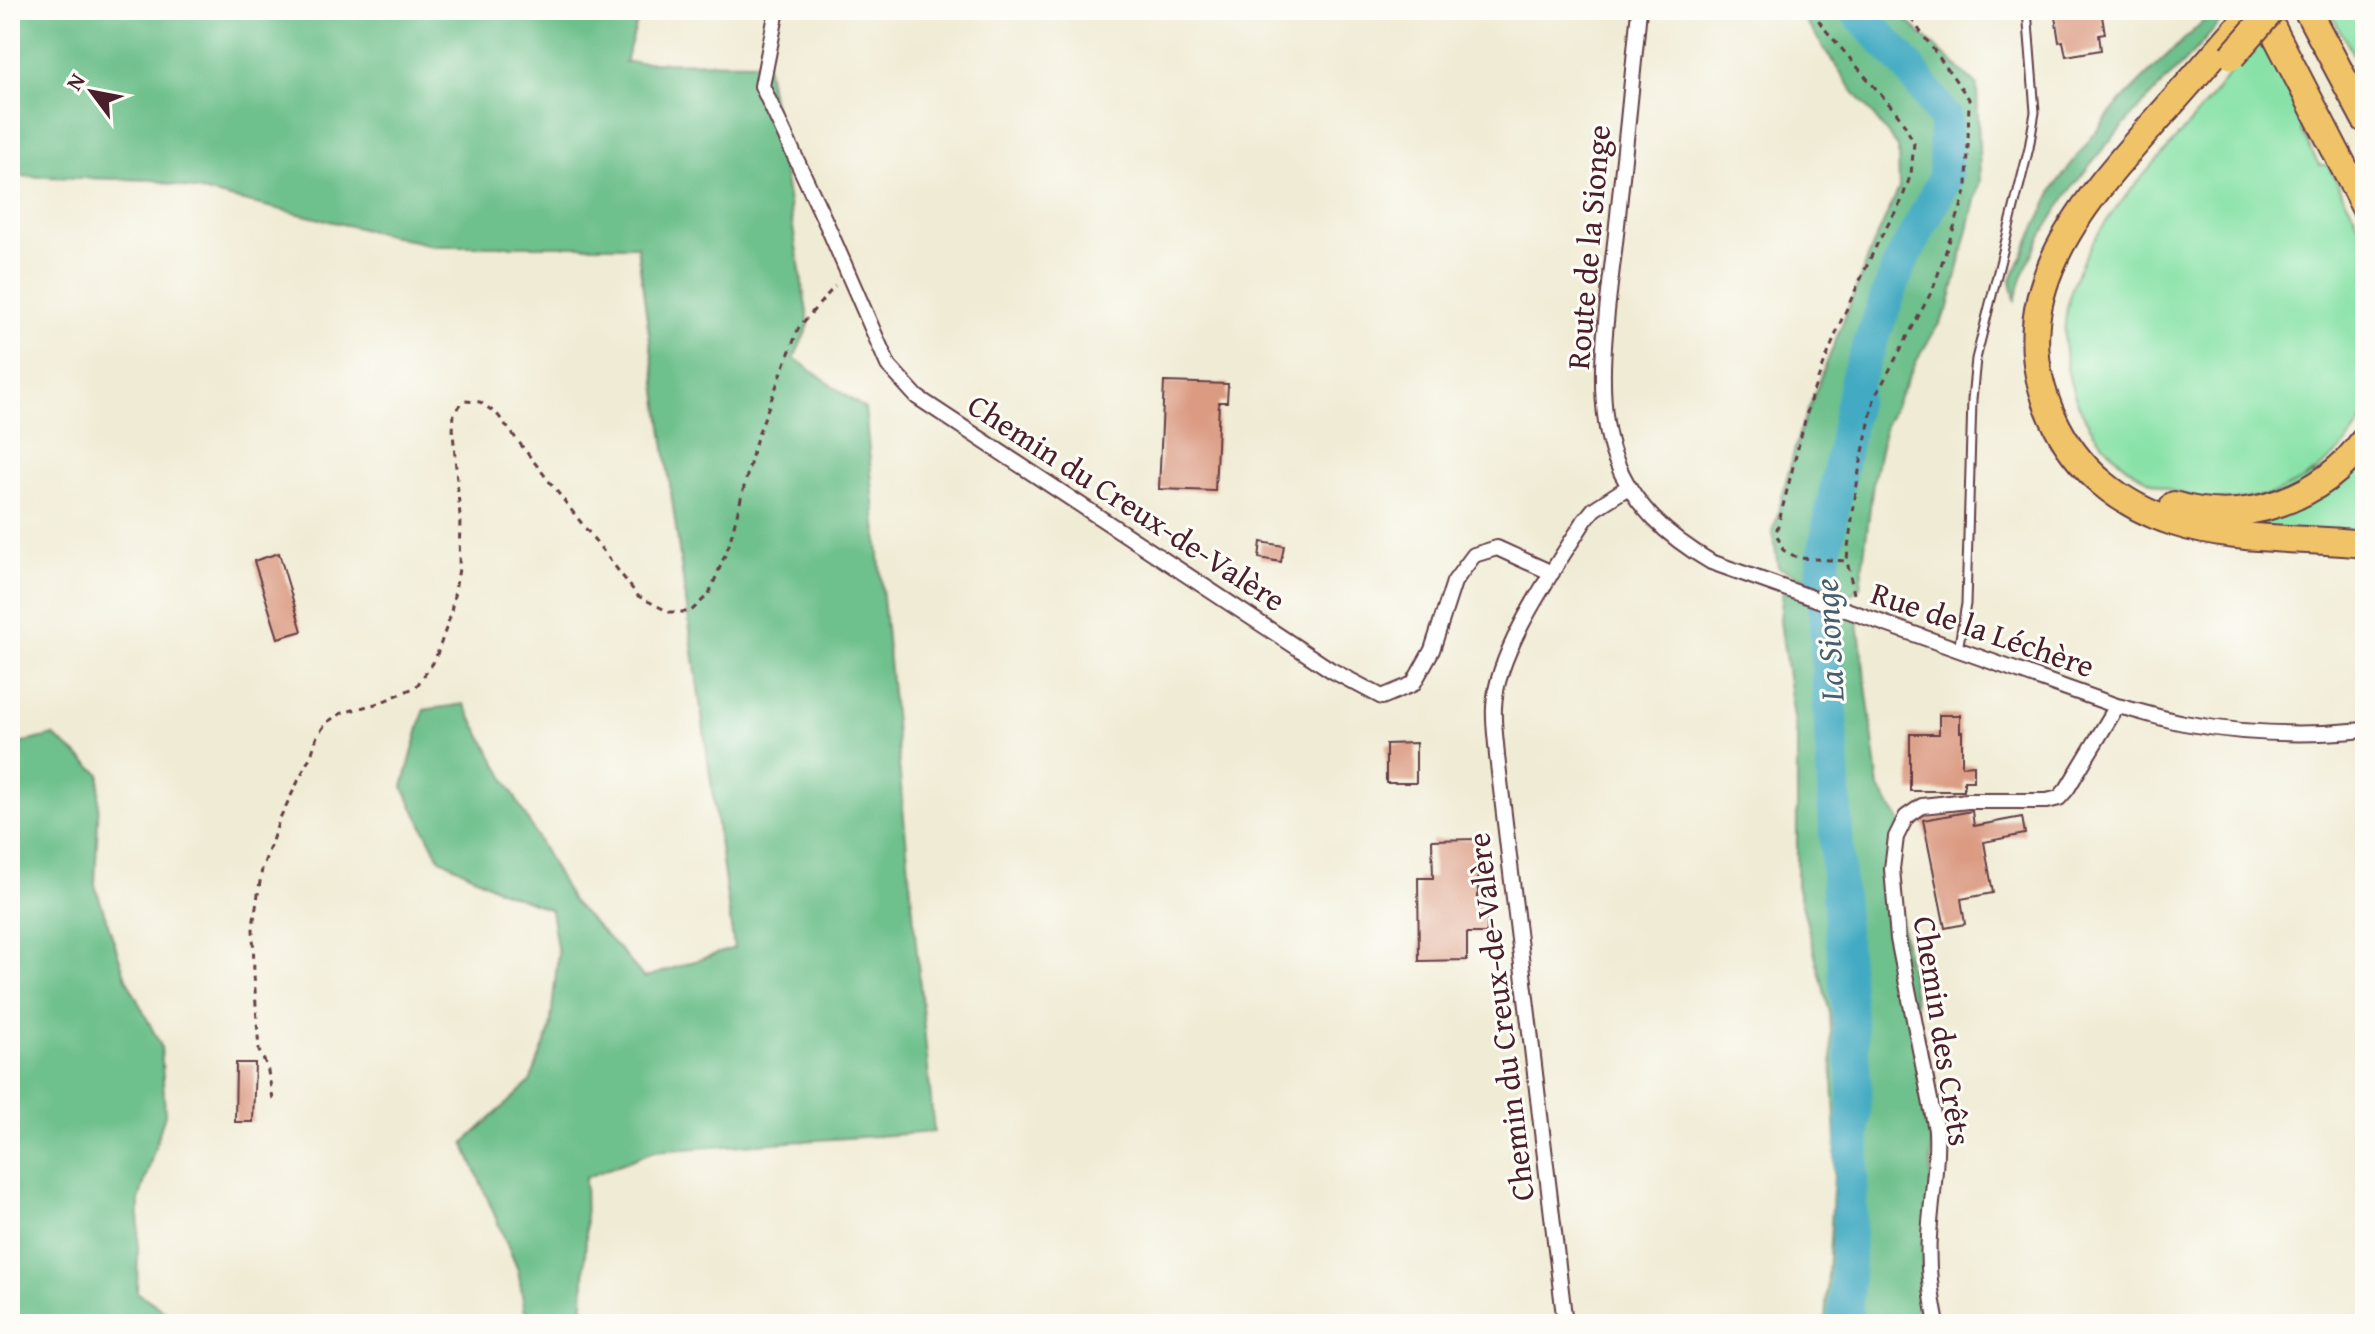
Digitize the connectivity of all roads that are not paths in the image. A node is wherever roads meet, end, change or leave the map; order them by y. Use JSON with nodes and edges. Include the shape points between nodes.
{"nodes":[{"id":1,"x":777,"y":10,"type":"edge"},
{"id":2,"x":1639,"y":10,"type":"edge"},
{"id":3,"x":2027,"y":10,"type":"edge"},
{"id":4,"x":2253,"y":10,"type":"edge"},
{"id":5,"x":2263,"y":10,"type":"edge"},
{"id":6,"x":2272,"y":10,"type":"edge"},
{"id":7,"x":2279,"y":10,"type":"edge"},
{"id":8,"x":2307,"y":10,"type":"edge"},
{"id":9,"x":2228,"y":50,"type":"junction"},
{"id":10,"x":2365,"y":119,"type":"edge"},
{"id":11,"x":2365,"y":170,"type":"edge"},
{"id":12,"x":2365,"y":208,"type":"edge"},
{"id":13,"x":2365,"y":439,"type":"edge"},
{"id":14,"x":1628,"y":487,"type":"junction"},
{"id":15,"x":2365,"y":544,"type":"edge"},
{"id":16,"x":1552,"y":573,"type":"junction"},
{"id":17,"x":1958,"y":650,"type":"junction"},
{"id":18,"x":2117,"y":706,"type":"junction"},
{"id":19,"x":2365,"y":730,"type":"edge"},
{"id":20,"x":1922,"y":806,"type":"joint"},
{"id":21,"x":1565,"y":1324,"type":"edge"},
{"id":22,"x":1937,"y":1324,"type":"edge"}],
"edges":[{"from":1,"to":16,"type":"street","name":"Chemin du Creux-de-Valère","via":[[762,86],[888,365],[917,397],[1331,670],[1382,697],[1413,684],[1432,650],[1454,582],[1474,555],[1497,548]]},
{"from":2,"to":14,"type":"street","name":"Route de la Sionge","via":[[1604,358],[1607,425]]},
{"from":3,"to":17,"type":"lane","via":[[2035,112],[1973,380],[1966,604]]},
{"from":4,"to":9,"type":"highway"},
{"from":5,"to":12,"type":"highway"},
{"from":6,"to":9,"type":"highway","bridge":true},
{"from":7,"to":11,"type":"highway"},
{"from":8,"to":10,"type":"highway"},
{"from":9,"to":13,"type":"highway","via":[[2105,205],[2073,255],[2052,331],[2055,373],[2064,402],[2091,449],[2119,477],[2162,501],[2198,511],[2240,512],[2292,498],[2321,483]]},
{"from":9,"to":15,"type":"highway","via":[[2111,171],[2058,248],[2037,317],[2041,384],[2056,424],[2078,459],[2138,508],[2215,532]]},
{"from":14,"to":16,"type":"street","name":"Chemin du Creux-de-Valère","via":[[1594,509]]},
{"from":14,"to":17,"type":"street","name":"Rue de la Léchère","via":[[1644,511],[1711,562]]},
{"from":16,"to":21,"type":"street","name":"Chemin du Creux-de-Valère","via":[[1503,666],[1494,705]]},
{"from":17,"to":18,"type":"street","name":"Rue de la Léchère"},
{"from":18,"to":19,"type":"street","name":"Rue de la Léchère","via":[[2239,731]]},
{"from":18,"to":20,"type":"street","name":"Rue de la Léchère","via":[[2059,798]]},
{"from":20,"to":22,"type":"street","name":"Chemin des Crêts","via":[[1898,829],[1892,869],[1898,939],[1936,1130],[1928,1259]]}]}
